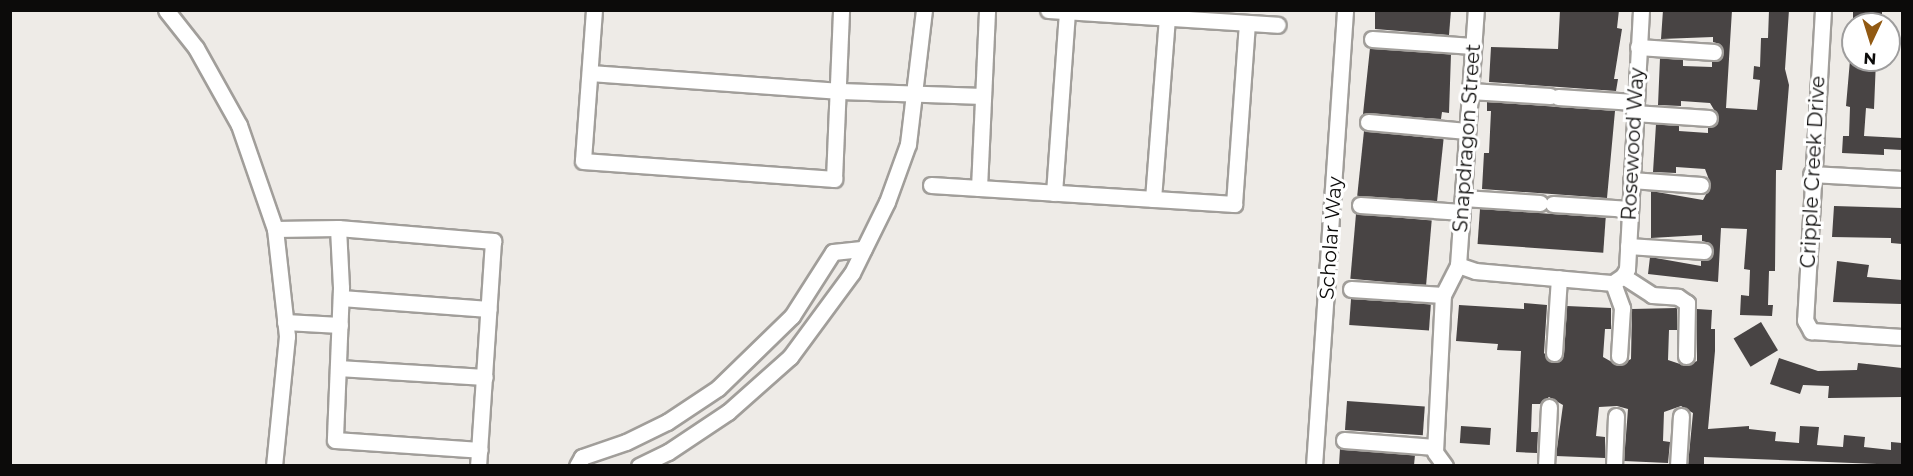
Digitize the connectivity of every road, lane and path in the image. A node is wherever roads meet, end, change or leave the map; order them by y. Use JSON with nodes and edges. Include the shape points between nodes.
{"nodes":[{"id":1,"x":166,"y":10,"type":"edge"},
{"id":2,"x":594,"y":10,"type":"edge"},
{"id":3,"x":841,"y":10,"type":"edge"},
{"id":4,"x":924,"y":10,"type":"edge"},
{"id":5,"x":987,"y":10,"type":"edge"},
{"id":6,"x":1048,"y":10,"type":"edge"},
{"id":7,"x":1345,"y":10,"type":"edge"},
{"id":8,"x":1476,"y":10,"type":"edge"},
{"id":9,"x":1641,"y":10,"type":"edge"},
{"id":10,"x":1823,"y":10,"type":"edge"},
{"id":11,"x":1067,"y":12,"type":"edge"},
{"id":12,"x":1120,"y":13,"type":"edge"},
{"id":13,"x":1167,"y":18,"type":"junction"},
{"id":14,"x":1246,"y":23,"type":"junction"},
{"id":15,"x":1278,"y":25,"type":"dead end"},
{"id":16,"x":1372,"y":39,"type":"dead end"},
{"id":17,"x":1473,"y":46,"type":"junction"},
{"id":18,"x":1638,"y":47,"type":"junction"},
{"id":19,"x":1714,"y":52,"type":"dead end"},
{"id":20,"x":590,"y":73,"type":"junction"},
{"id":21,"x":840,"y":91,"type":"junction"},
{"id":22,"x":1470,"y":91,"type":"junction"},
{"id":23,"x":917,"y":94,"type":"junction"},
{"id":24,"x":983,"y":96,"type":"junction"},
{"id":25,"x":1634,"y":107,"type":"junction"},
{"id":26,"x":1709,"y":118,"type":"dead end"},
{"id":27,"x":1368,"y":123,"type":"dead end"},
{"id":28,"x":1467,"y":130,"type":"junction"},
{"id":29,"x":1811,"y":174,"type":"junction"},
{"id":30,"x":1902,"y":179,"type":"edge"},
{"id":31,"x":1631,"y":180,"type":"junction"},
{"id":32,"x":932,"y":185,"type":"dead end"},
{"id":33,"x":1701,"y":185,"type":"dead end"},
{"id":34,"x":979,"y":188,"type":"junction"},
{"id":35,"x":1054,"y":193,"type":"junction"},
{"id":36,"x":1153,"y":199,"type":"junction"},
{"id":37,"x":1360,"y":205,"type":"dead end"},
{"id":38,"x":1462,"y":205,"type":"junction"},
{"id":39,"x":1630,"y":209,"type":"junction"},
{"id":40,"x":338,"y":228,"type":"junction"},
{"id":41,"x":275,"y":229,"type":"junction"},
{"id":42,"x":1628,"y":246,"type":"junction"},
{"id":43,"x":864,"y":249,"type":"junction"},
{"id":44,"x":1704,"y":251,"type":"dead end"},
{"id":45,"x":1458,"y":265,"type":"junction"},
{"id":46,"x":1558,"y":278,"type":"junction"},
{"id":47,"x":1618,"y":279,"type":"junction"},
{"id":48,"x":1351,"y":289,"type":"dead end"},
{"id":49,"x":1443,"y":295,"type":"junction"},
{"id":50,"x":341,"y":298,"type":"junction"},
{"id":51,"x":489,"y":309,"type":"junction"},
{"id":52,"x":285,"y":322,"type":"junction"},
{"id":53,"x":340,"y":326,"type":"junction"},
{"id":54,"x":1902,"y":337,"type":"edge"},
{"id":55,"x":1554,"y":353,"type":"dead end"},
{"id":56,"x":1619,"y":356,"type":"dead end"},
{"id":57,"x":1686,"y":356,"type":"dead end"},
{"id":58,"x":338,"y":368,"type":"junction"},
{"id":59,"x":485,"y":377,"type":"junction"},
{"id":60,"x":1549,"y":407,"type":"dead end"},
{"id":61,"x":1616,"y":416,"type":"dead end"},
{"id":62,"x":1681,"y":416,"type":"dead end"},
{"id":63,"x":1344,"y":440,"type":"dead end"},
{"id":64,"x":1435,"y":447,"type":"junction"},
{"id":65,"x":479,"y":458,"type":"edge"},
{"id":66,"x":274,"y":465,"type":"edge"},
{"id":67,"x":577,"y":465,"type":"edge"},
{"id":68,"x":639,"y":465,"type":"edge"},
{"id":69,"x":1314,"y":465,"type":"edge"},
{"id":70,"x":1445,"y":465,"type":"edge"},
{"id":71,"x":1546,"y":465,"type":"edge"},
{"id":72,"x":1614,"y":465,"type":"edge"},
{"id":73,"x":1678,"y":465,"type":"edge"}],
"edges":[{"from":1,"to":41,"type":"street","via":[[196,48],[239,125]]},
{"from":2,"to":20,"type":"street"},
{"from":3,"to":21,"type":"street"},
{"from":4,"to":23,"type":"street"},
{"from":5,"to":24,"type":"street"},
{"from":6,"to":11,"type":"street"},
{"from":7,"to":69,"type":"street","name":"Scholar Way"},
{"from":8,"to":17,"type":"street","name":"Snapdragon Street"},
{"from":9,"to":18,"type":"street","name":"Rosewood Way"},
{"from":10,"to":29,"type":"street","name":"Cripple Creek Drive"},
{"from":11,"to":12,"type":"street"},
{"from":11,"to":35,"type":"street"},
{"from":12,"to":13,"type":"street"},
{"from":13,"to":14,"type":"street"},
{"from":13,"to":36,"type":"street"},
{"from":14,"to":15,"type":"street"},
{"from":14,"to":36,"type":"street","via":[[1234,204]]},
{"from":16,"to":17,"type":"street"},
{"from":17,"to":22,"type":"street","name":"Snapdragon Street"},
{"from":18,"to":19,"type":"street"},
{"from":18,"to":25,"type":"street","name":"Rosewood Way"},
{"from":20,"to":21,"type":"street"},
{"from":20,"to":21,"type":"street","via":[[583,161],[595,162],[834,179]]},
{"from":21,"to":23,"type":"street"},
{"from":22,"to":25,"type":"street"},
{"from":22,"to":28,"type":"street","name":"Snapdragon Street"},
{"from":23,"to":24,"type":"street"},
{"from":23,"to":43,"type":"street","via":[[908,144],[887,202]]},
{"from":24,"to":34,"type":"street"},
{"from":25,"to":26,"type":"street"},
{"from":25,"to":31,"type":"street","name":"Rosewood Way"},
{"from":27,"to":28,"type":"street"},
{"from":28,"to":38,"type":"street","name":"Snapdragon Street"},
{"from":29,"to":30,"type":"street"},
{"from":29,"to":54,"type":"street","name":"Cripple Creek Drive","via":[[1805,320],[1811,331]]},
{"from":31,"to":33,"type":"street"},
{"from":31,"to":39,"type":"street","name":"Rosewood Way"},
{"from":32,"to":34,"type":"street"},
{"from":34,"to":35,"type":"street"},
{"from":35,"to":36,"type":"street"},
{"from":37,"to":38,"type":"street"},
{"from":38,"to":39,"type":"street","via":[[1547,203]]},
{"from":38,"to":45,"type":"street","name":"Snapdragon Street"},
{"from":39,"to":42,"type":"street","name":"Rosewood Way"},
{"from":40,"to":41,"type":"street"},
{"from":40,"to":50,"type":"street"},
{"from":40,"to":51,"type":"street","via":[[493,241]]},
{"from":41,"to":52,"type":"street"},
{"from":42,"to":44,"type":"street"},
{"from":42,"to":47,"type":"street","name":"Rosewood Way","via":[[1627,269]]},
{"from":43,"to":67,"type":"street","via":[[833,252],[792,316],[718,388],[668,422],[582,457]]},
{"from":43,"to":68,"type":"street","via":[[828,310],[790,357],[728,412],[668,452]]},
{"from":45,"to":46,"type":"street","via":[[1475,271]]},
{"from":45,"to":49,"type":"street"},
{"from":46,"to":47,"type":"street"},
{"from":46,"to":55,"type":"street"},
{"from":47,"to":56,"type":"street","via":[[1622,308]]},
{"from":47,"to":57,"type":"street","via":[[1652,295],[1678,297],[1687,303]]},
{"from":48,"to":49,"type":"street"},
{"from":49,"to":64,"type":"street"},
{"from":50,"to":51,"type":"street"},
{"from":50,"to":53,"type":"street"},
{"from":51,"to":59,"type":"street"},
{"from":52,"to":53,"type":"street"},
{"from":52,"to":66,"type":"street"},
{"from":53,"to":58,"type":"street"},
{"from":58,"to":59,"type":"street"},
{"from":58,"to":65,"type":"street","via":[[335,440]]},
{"from":59,"to":65,"type":"street"},
{"from":60,"to":71,"type":"street"},
{"from":61,"to":72,"type":"street"},
{"from":62,"to":73,"type":"street"},
{"from":63,"to":64,"type":"street"},
{"from":64,"to":70,"type":"street"}]}
